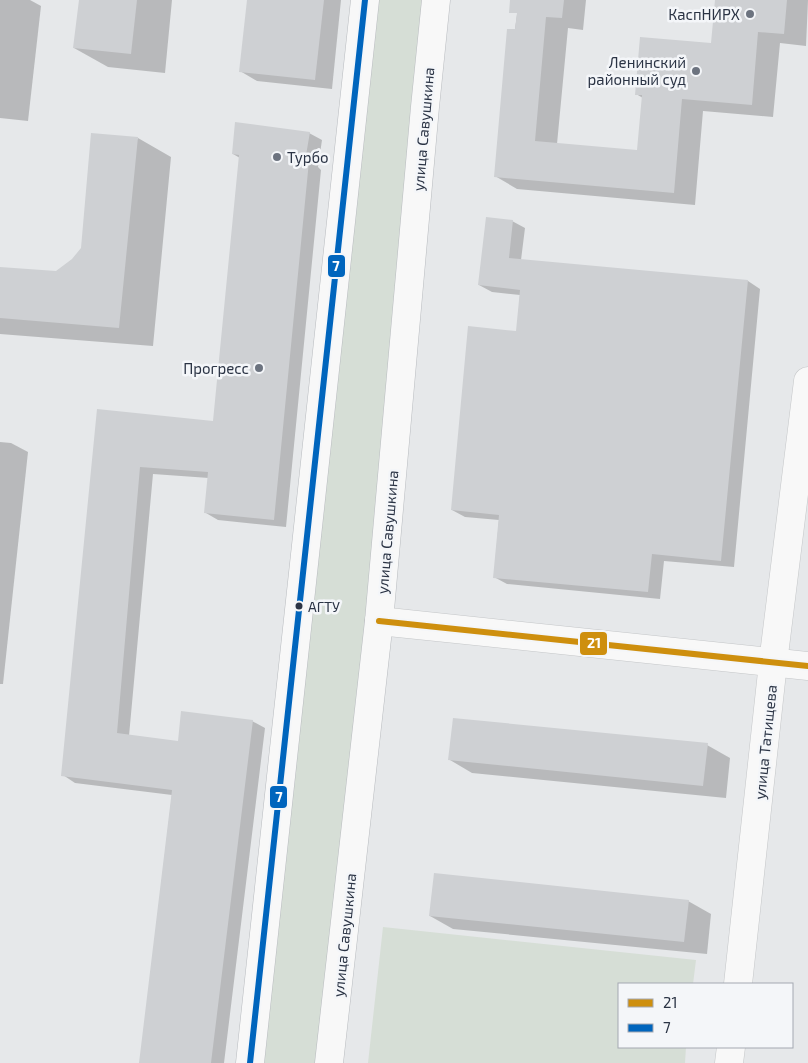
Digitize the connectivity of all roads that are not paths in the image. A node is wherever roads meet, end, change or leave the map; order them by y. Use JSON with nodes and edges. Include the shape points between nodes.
{"nodes":[{"id":1,"x":365,"y":0,"type":"edge"},
{"id":2,"x":436,"y":0,"type":"edge"},
{"id":3,"x":808,"y":381,"type":"edge"},
{"id":4,"x":379,"y":620,"type":"junction"},
{"id":5,"x":773,"y":663,"type":"junction"},
{"id":6,"x":808,"y":666,"type":"edge"},
{"id":7,"x":738,"y":983,"type":"edge"},
{"id":8,"x":731,"y":1048,"type":"edge"},
{"id":9,"x":250,"y":1063,"type":"edge"},
{"id":10,"x":329,"y":1063,"type":"edge"},
{"id":11,"x":729,"y":1063,"type":"edge"}],
"edges":[{"from":1,"to":9,"type":"main road"},
{"from":2,"to":4,"type":"main road","name":"улица Савушкина"},
{"from":3,"to":5,"type":"main road","name":"улица Татищева"},
{"from":4,"to":5,"type":"main road"},
{"from":4,"to":10,"type":"main road","name":"улица Савушкина"},
{"from":5,"to":6,"type":"main road"},
{"from":5,"to":7,"type":"main road","name":"улица Татищева"},
{"from":8,"to":11,"type":"main road"}]}
